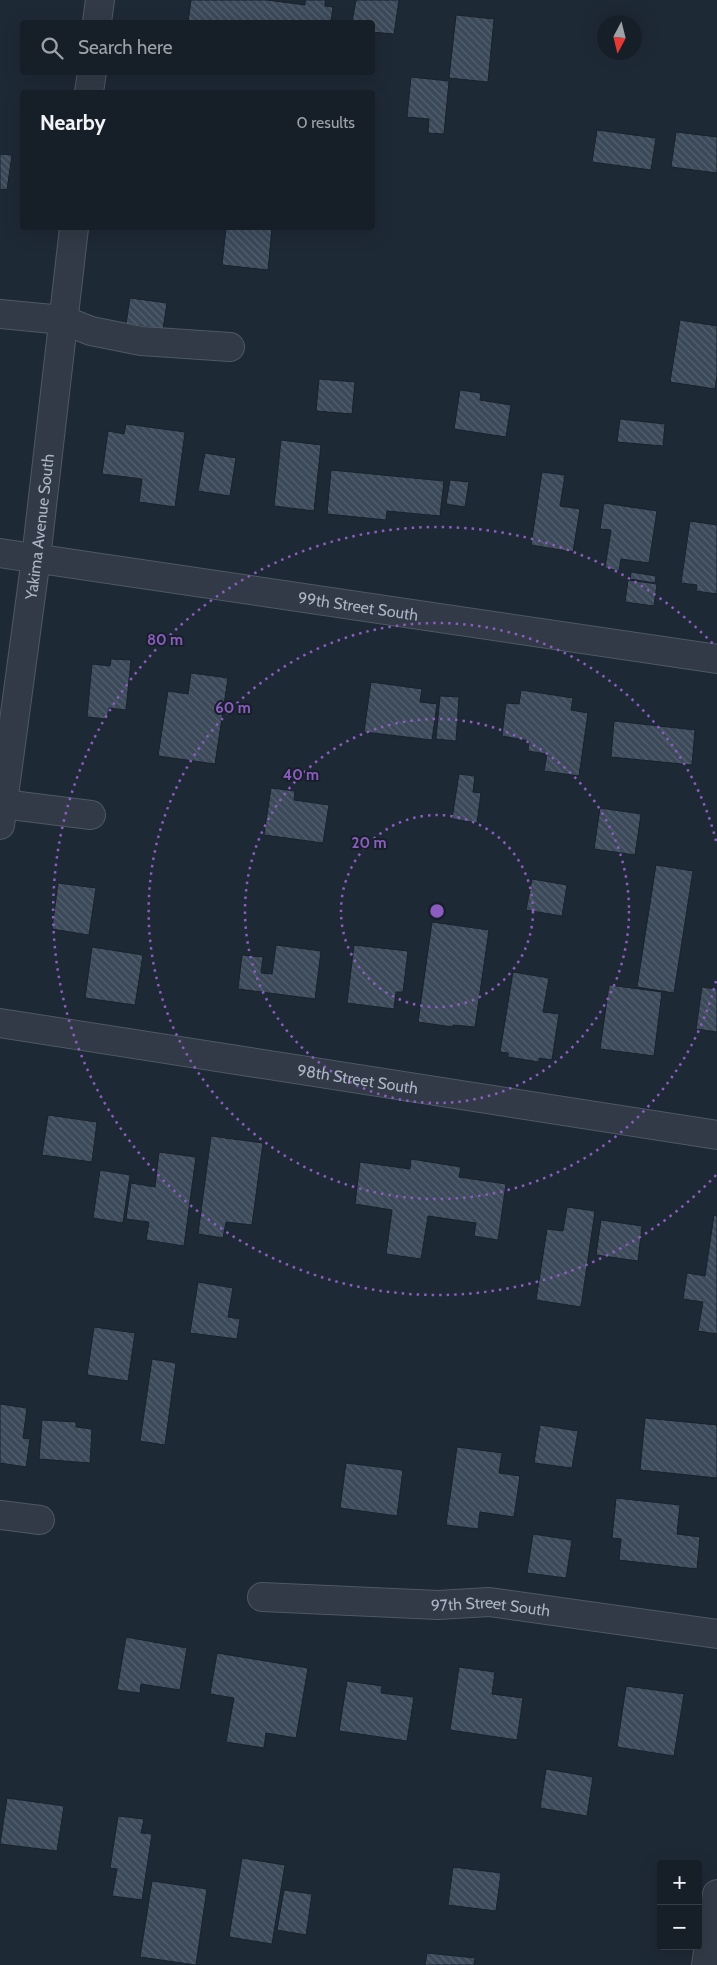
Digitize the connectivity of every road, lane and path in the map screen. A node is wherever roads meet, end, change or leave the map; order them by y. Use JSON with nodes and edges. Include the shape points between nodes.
{"nodes":[{"id":1,"x":100,"y":0,"type":"edge"},
{"id":2,"x":97,"y":20,"type":"edge"},
{"id":3,"x":92,"y":75,"type":"edge"},
{"id":4,"x":89,"y":90,"type":"edge"},
{"id":5,"x":74,"y":230,"type":"edge"},
{"id":6,"x":0,"y":314,"type":"edge"},
{"id":7,"x":63,"y":320,"type":"junction"},
{"id":8,"x":230,"y":347,"type":"dead end"},
{"id":9,"x":0,"y":553,"type":"edge"},
{"id":10,"x":36,"y":558,"type":"junction"},
{"id":11,"x":717,"y":658,"type":"edge"},
{"id":12,"x":1,"y":814,"type":"edge"},
{"id":13,"x":91,"y":816,"type":"dead end"},
{"id":14,"x":0,"y":1023,"type":"edge"},
{"id":15,"x":717,"y":1135,"type":"edge"},
{"id":16,"x":0,"y":1515,"type":"edge"},
{"id":17,"x":40,"y":1520,"type":"dead end"},
{"id":18,"x":262,"y":1597,"type":"dead end"},
{"id":19,"x":717,"y":1634,"type":"edge"},
{"id":20,"x":717,"y":1894,"type":"edge"},
{"id":21,"x":706,"y":1965,"type":"edge"}],
"edges":[{"from":1,"to":2,"type":"street"},
{"from":3,"to":4,"type":"street"},
{"from":5,"to":7,"type":"street","name":"Yakima Avenue South"},
{"from":6,"to":7,"type":"street"},
{"from":7,"to":8,"type":"street","via":[[141,341]]},
{"from":7,"to":10,"type":"street","name":"Yakima Avenue South"},
{"from":9,"to":10,"type":"street","name":"99th Street South"},
{"from":10,"to":11,"type":"street","name":"99th Street South"},
{"from":10,"to":12,"type":"street","name":"Yakima Avenue South"},
{"from":12,"to":13,"type":"street"},
{"from":14,"to":15,"type":"street","name":"98th Street South"},
{"from":16,"to":17,"type":"street"},
{"from":18,"to":19,"type":"street","name":"97th Street South","via":[[438,1605],[489,1602]]},
{"from":20,"to":21,"type":"street"}]}
